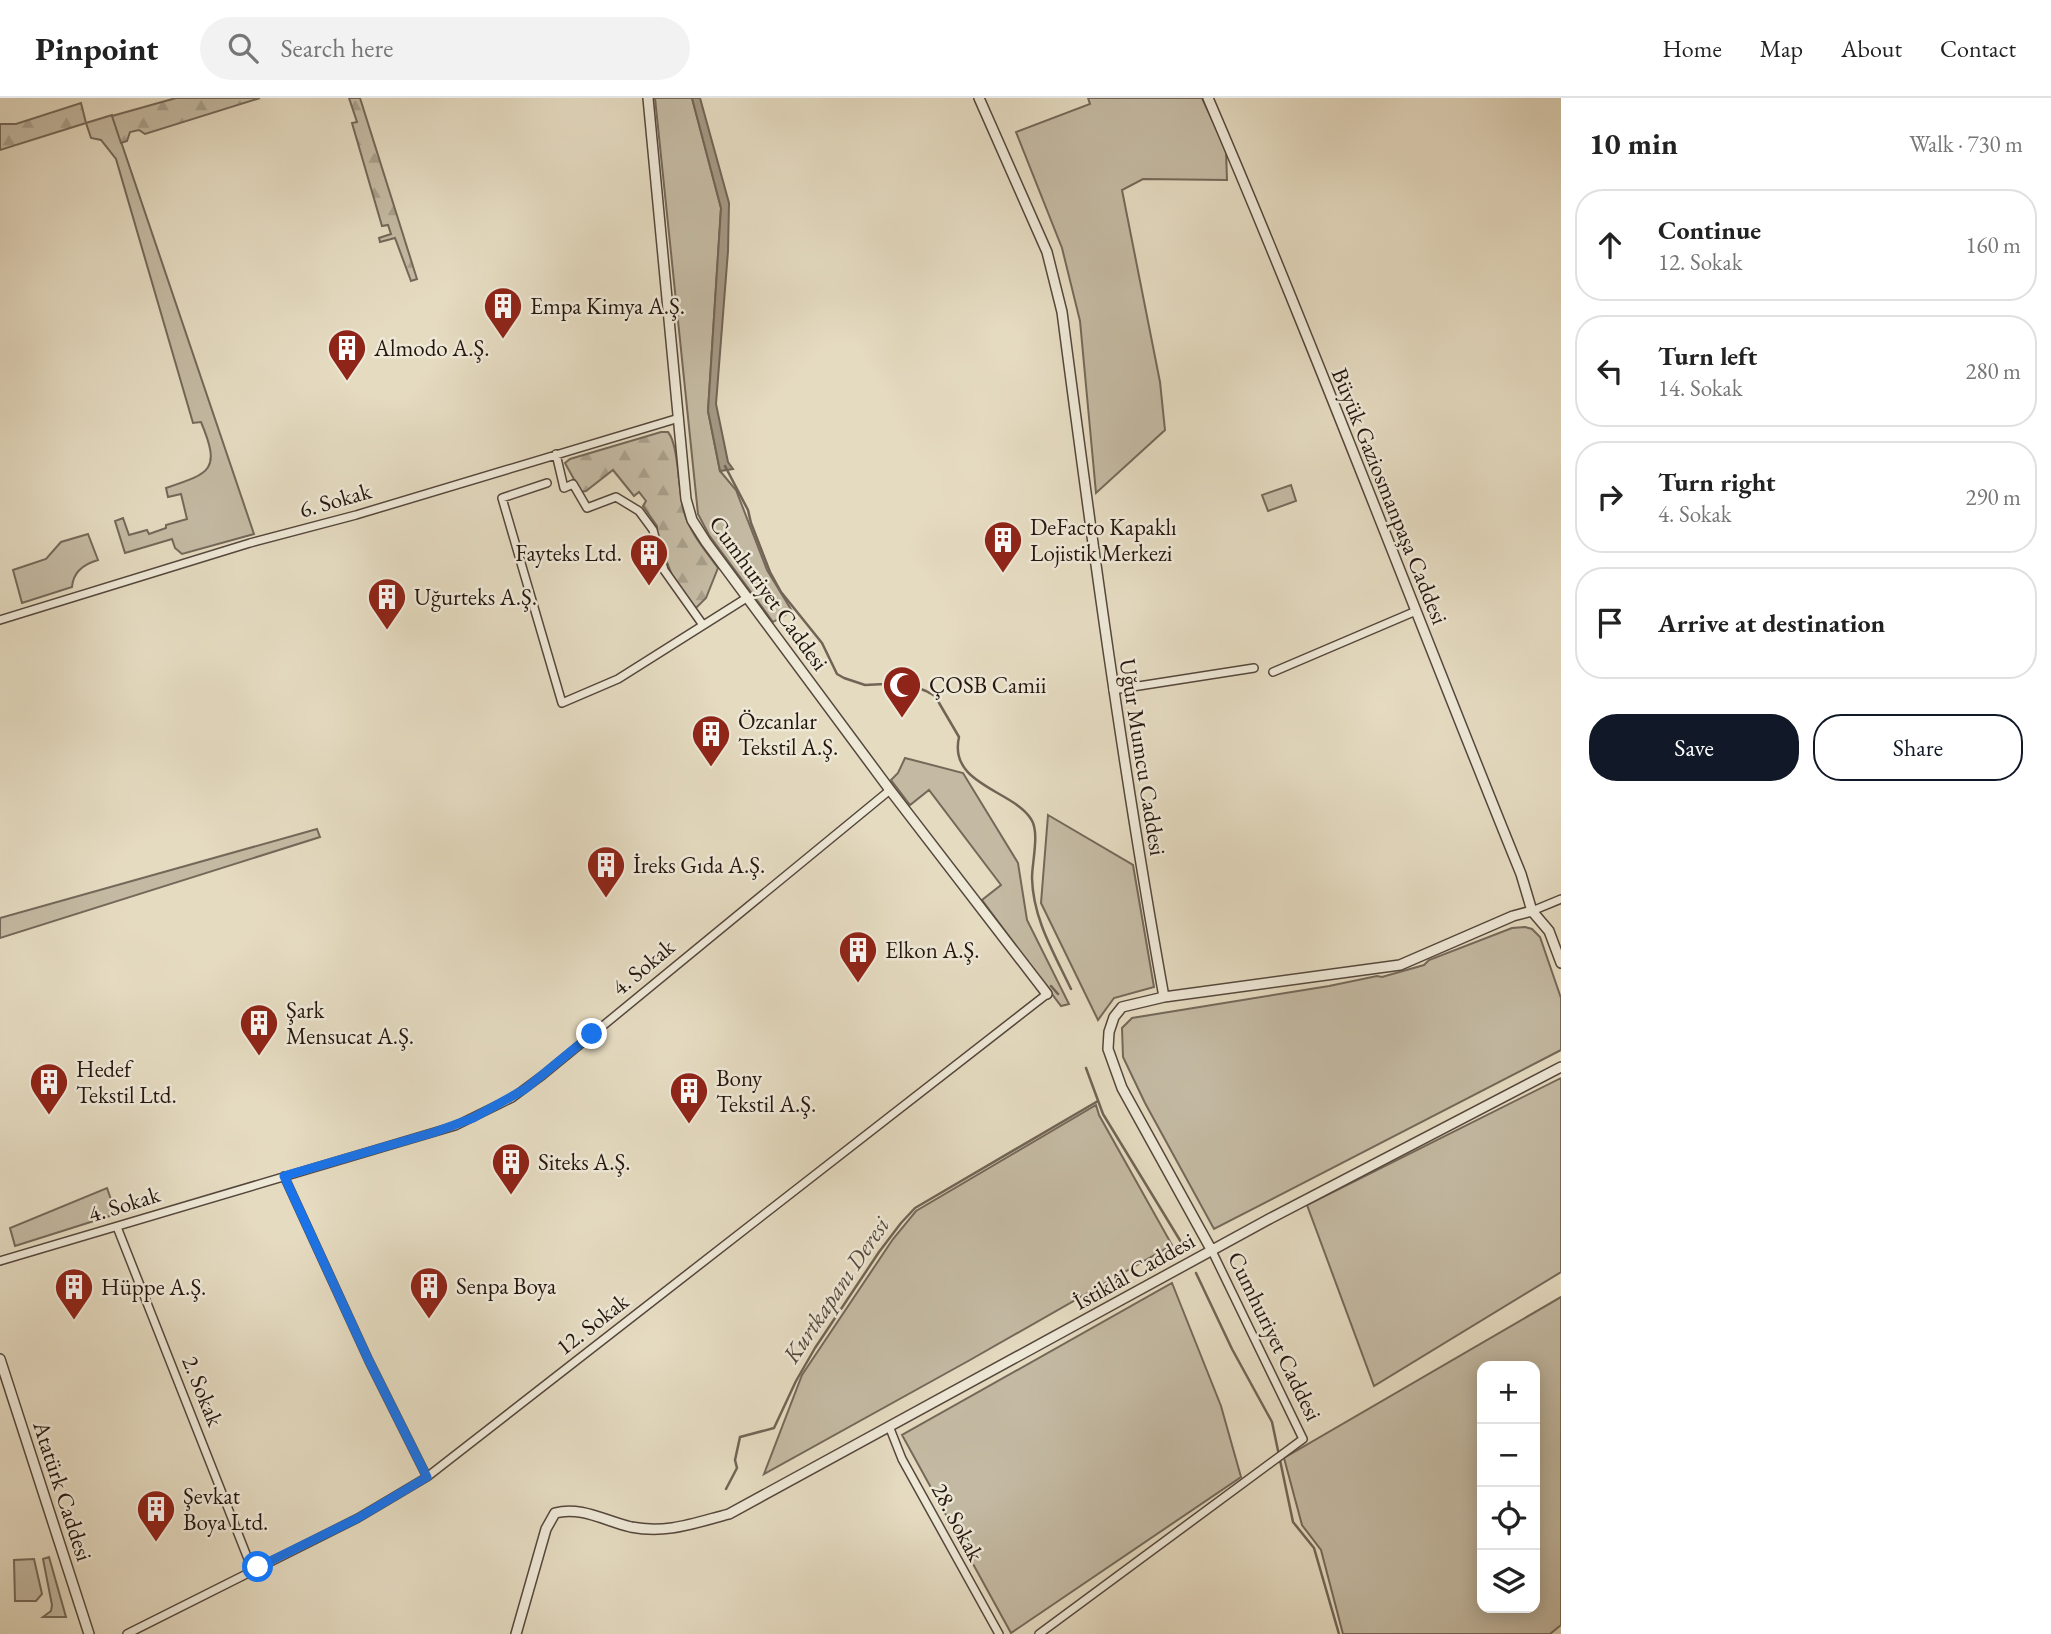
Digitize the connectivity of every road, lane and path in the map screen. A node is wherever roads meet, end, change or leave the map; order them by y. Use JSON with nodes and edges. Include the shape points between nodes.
{"nodes":[{"id":1,"x":648,"y":98,"type":"edge"},
{"id":2,"x":979,"y":98,"type":"edge"},
{"id":3,"x":1208,"y":98,"type":"edge"},
{"id":4,"x":680,"y":418,"type":"junction"},
{"id":5,"x":556,"y":454,"type":"junction"},
{"id":6,"x":547,"y":483,"type":"dead end"},
{"id":7,"x":748,"y":597,"type":"junction"},
{"id":8,"x":1416,"y":611,"type":"junction"},
{"id":9,"x":0,"y":620,"type":"edge"},
{"id":10,"x":703,"y":625,"type":"junction"},
{"id":11,"x":1254,"y":668,"type":"dead end"},
{"id":12,"x":1273,"y":672,"type":"dead end"},
{"id":13,"x":1113,"y":690,"type":"junction"},
{"id":14,"x":890,"y":790,"type":"junction"},
{"id":15,"x":1561,"y":899,"type":"edge"},
{"id":16,"x":1532,"y":911,"type":"junction"},
{"id":17,"x":1561,"y":963,"type":"edge"},
{"id":18,"x":1047,"y":994,"type":"joint"},
{"id":19,"x":1164,"y":997,"type":"junction"},
{"id":20,"x":1561,"y":1067,"type":"edge"},
{"id":21,"x":284,"y":1176,"type":"junction"},
{"id":22,"x":117,"y":1227,"type":"junction"},
{"id":23,"x":1212,"y":1251,"type":"junction"},
{"id":24,"x":0,"y":1261,"type":"edge"},
{"id":25,"x":0,"y":1362,"type":"edge"},
{"id":26,"x":889,"y":1426,"type":"junction"},
{"id":27,"x":427,"y":1477,"type":"junction"},
{"id":28,"x":253,"y":1569,"type":"junction"},
{"id":29,"x":89,"y":1634,"type":"edge"},
{"id":30,"x":127,"y":1634,"type":"edge"},
{"id":31,"x":516,"y":1634,"type":"edge"},
{"id":32,"x":999,"y":1634,"type":"edge"},
{"id":33,"x":1039,"y":1634,"type":"edge"}],
"edges":[{"from":1,"to":4,"type":"street","name":"Cumhuriyet Caddesi"},
{"from":2,"to":13,"type":"street","name":"Uğur Mumcu Caddesi","via":[[1047,252],[1062,312]]},
{"from":3,"to":8,"type":"street","name":"Büyük Gaziosmanpaşa Caddesi"},
{"from":4,"to":5,"type":"street","name":"6. Sokak"},
{"from":4,"to":7,"type":"street","name":"Cumhuriyet Caddesi","via":[[689,511],[706,542]]},
{"from":5,"to":9,"type":"street","name":"6. Sokak"},
{"from":5,"to":10,"type":"street","via":[[564,488],[573,484],[587,508],[616,496],[639,511],[653,530],[664,570]]},
{"from":6,"to":10,"type":"street","via":[[502,498],[562,703],[618,679]]},
{"from":7,"to":10,"type":"street"},
{"from":7,"to":14,"type":"street","name":"Cumhuriyet Caddesi"},
{"from":8,"to":12,"type":"street"},
{"from":8,"to":16,"type":"street","name":"Büyük Gaziosmanpaşa Caddesi"},
{"from":11,"to":13,"type":"street"},
{"from":13,"to":19,"type":"street","name":"Uğur Mumcu Caddesi"},
{"from":14,"to":18,"type":"street","name":"Cumhuriyet Caddesi"},
{"from":14,"to":21,"type":"street","name":"4. Sokak","via":[[519,1093],[455,1126]]},
{"from":15,"to":16,"type":"street"},
{"from":16,"to":17,"type":"street","via":[[1549,931]]},
{"from":16,"to":19,"type":"street","via":[[1400,965]]},
{"from":18,"to":27,"type":"street","name":"12. Sokak"},
{"from":19,"to":23,"type":"street","via":[[1122,1007],[1111,1024],[1108,1049],[1122,1088]]},
{"from":20,"to":23,"type":"street","name":"İstiklâl Caddesi"},
{"from":21,"to":22,"type":"street","name":"4. Sokak"},
{"from":21,"to":27,"type":"street"},
{"from":22,"to":24,"type":"street","name":"4. Sokak"},
{"from":22,"to":28,"type":"street","name":"2. Sokak"},
{"from":23,"to":26,"type":"street","name":"İstiklâl Caddesi"},
{"from":23,"to":33,"type":"street","name":"Cumhuriyet Caddesi","via":[[1303,1439]]},
{"from":25,"to":29,"type":"street","name":"Atatürk Caddesi"},
{"from":26,"to":31,"type":"street","name":"İstiklâl Caddesi","via":[[729,1514],[669,1530],[632,1527],[578,1511],[555,1513],[546,1529]]},
{"from":26,"to":32,"type":"street","name":"28. Sokak","via":[[902,1459]]},
{"from":27,"to":28,"type":"street","name":"12. Sokak","via":[[358,1518]]},
{"from":28,"to":30,"type":"street","name":"12. Sokak"}]}
